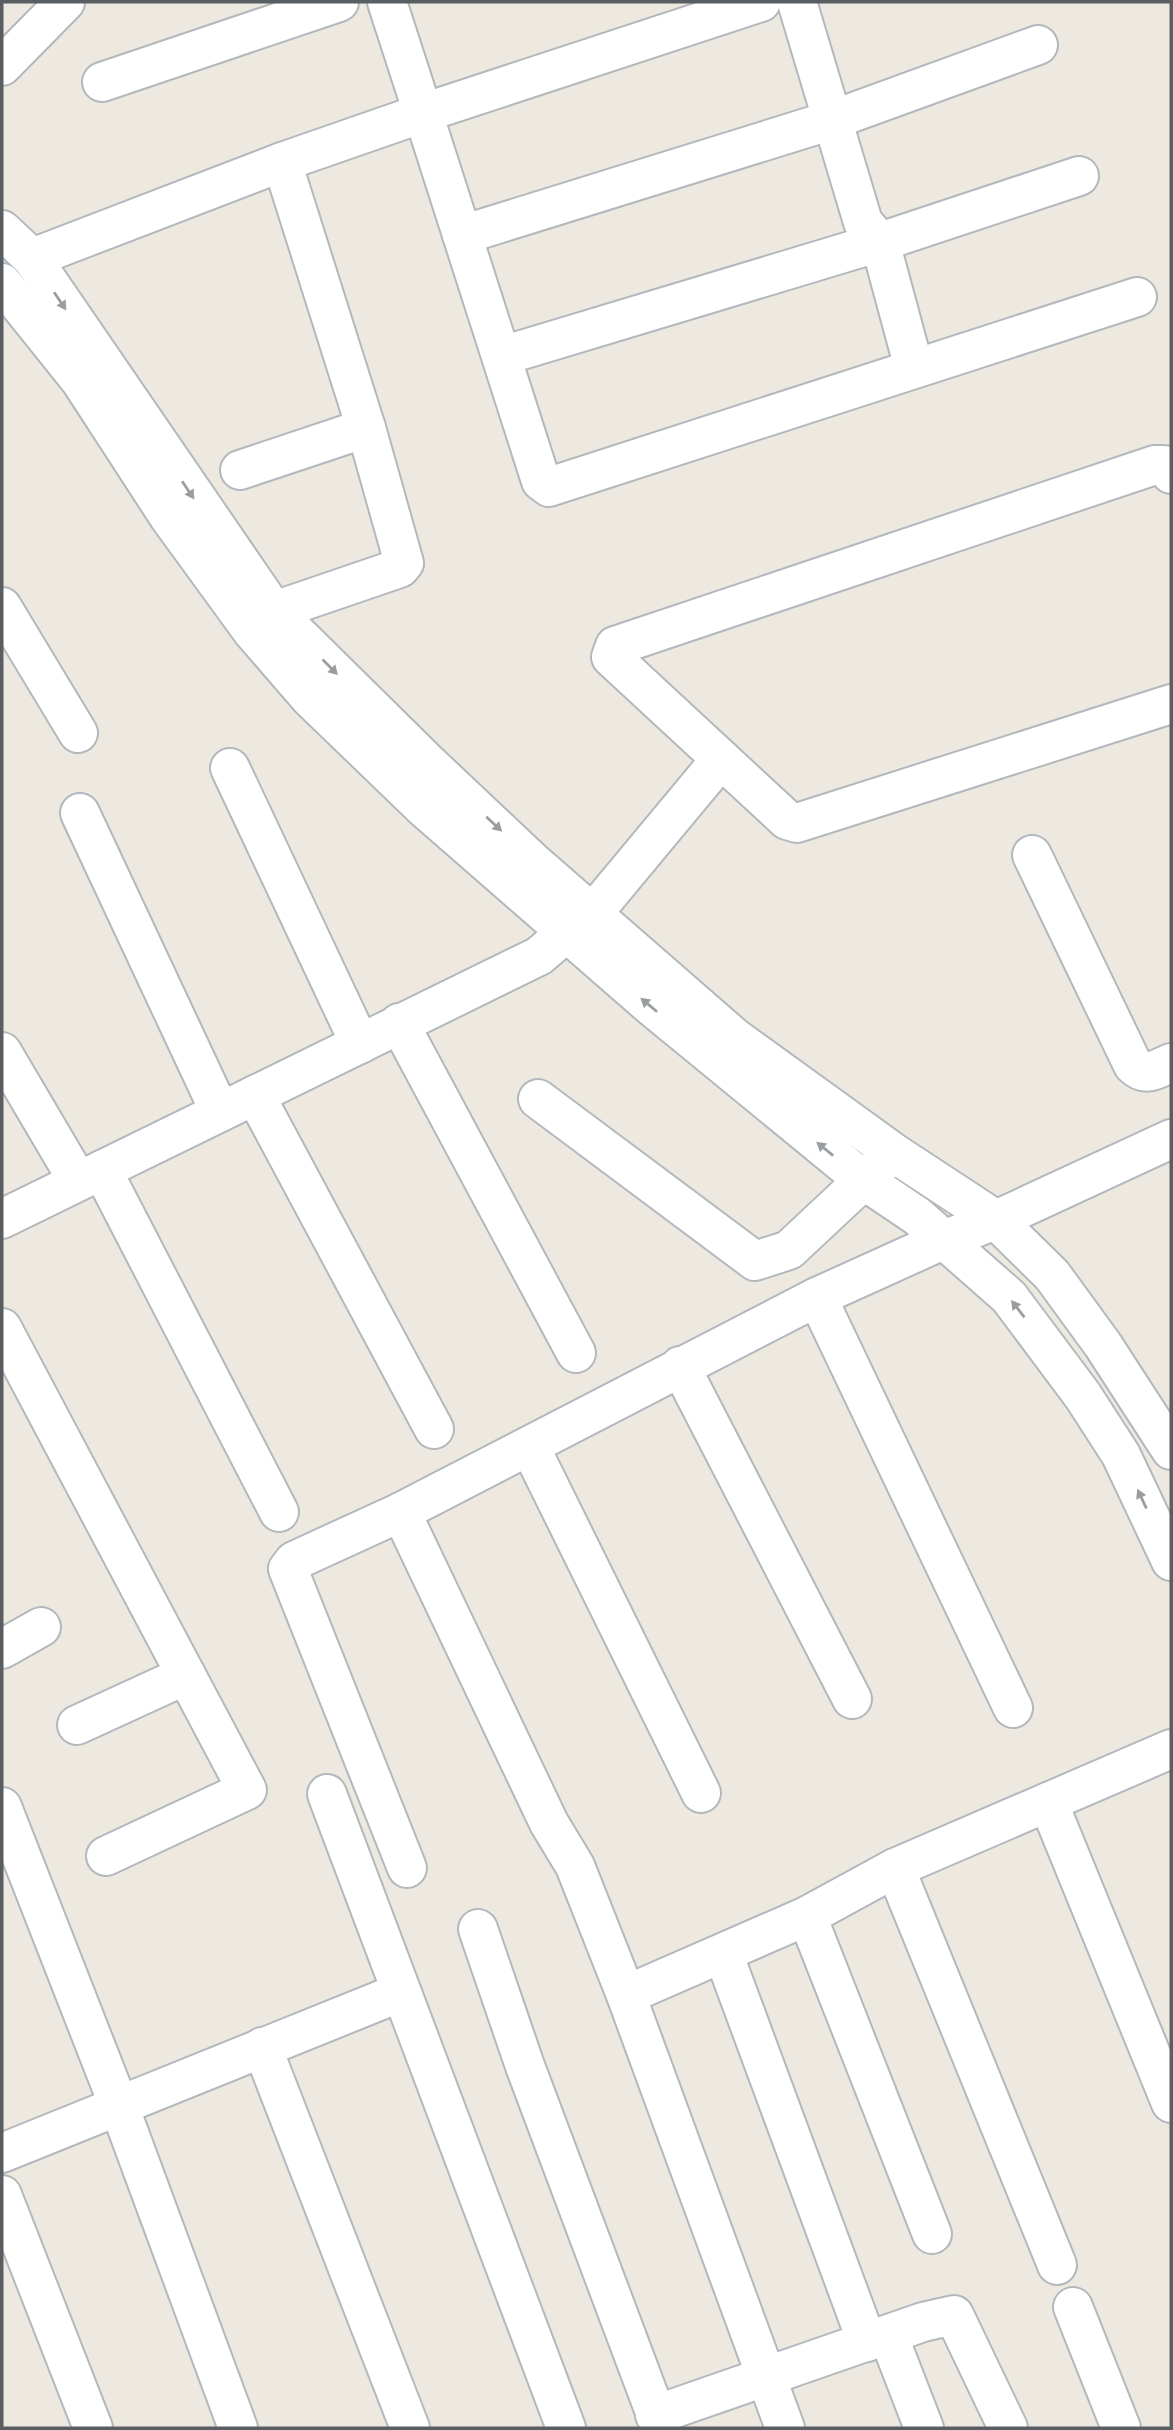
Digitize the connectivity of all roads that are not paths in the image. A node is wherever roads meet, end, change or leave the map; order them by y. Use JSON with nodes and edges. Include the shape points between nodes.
{"nodes":[{"id":1,"x":65,"y":2,"type":"edge"},
{"id":2,"x":339,"y":2,"type":"edge"},
{"id":3,"x":387,"y":2,"type":"edge"},
{"id":4,"x":761,"y":2,"type":"edge"},
{"id":5,"x":797,"y":2,"type":"edge"},
{"id":6,"x":1038,"y":45,"type":"dead end"},
{"id":7,"x":2,"y":66,"type":"edge"},
{"id":8,"x":102,"y":82,"type":"dead end"},
{"id":9,"x":423,"y":113,"type":"junction"},
{"id":10,"x":832,"y":120,"type":"junction"},
{"id":11,"x":282,"y":162,"type":"junction"},
{"id":12,"x":1079,"y":176,"type":"dead end"},
{"id":13,"x":2,"y":230,"type":"edge"},
{"id":14,"x":462,"y":235,"type":"junction"},
{"id":15,"x":880,"y":242,"type":"junction"},
{"id":16,"x":32,"y":258,"type":"junction"},
{"id":17,"x":2,"y":283,"type":"edge"},
{"id":18,"x":1137,"y":297,"type":"dead end"},
{"id":19,"x":502,"y":356,"type":"junction"},
{"id":20,"x":914,"y":368,"type":"junction"},
{"id":21,"x":366,"y":428,"type":"junction"},
{"id":22,"x":240,"y":470,"type":"dead end"},
{"id":23,"x":1171,"y":474,"type":"edge"},
{"id":24,"x":2,"y":607,"type":"edge"},
{"id":25,"x":274,"y":611,"type":"junction"},
{"id":26,"x":1171,"y":704,"type":"edge"},
{"id":27,"x":78,"y":733,"type":"dead end"},
{"id":28,"x":721,"y":759,"type":"junction"},
{"id":29,"x":230,"y":768,"type":"dead end"},
{"id":30,"x":80,"y":813,"type":"dead end"},
{"id":31,"x":1032,"y":855,"type":"dead end"},
{"id":32,"x":580,"y":923,"type":"junction"},
{"id":33,"x":399,"y":1023,"type":"junction"},
{"id":34,"x":360,"y":1044,"type":"junction"},
{"id":35,"x":2,"y":1052,"type":"edge"},
{"id":36,"x":1171,"y":1063,"type":"edge"},
{"id":37,"x":255,"y":1096,"type":"junction"},
{"id":38,"x":538,"y":1100,"type":"dead end"},
{"id":39,"x":220,"y":1112,"type":"junction"},
{"id":40,"x":1171,"y":1139,"type":"edge"},
{"id":41,"x":894,"y":1153,"type":"junction"},
{"id":42,"x":90,"y":1176,"type":"junction"},
{"id":43,"x":862,"y":1179,"type":"junction"},
{"id":44,"x":2,"y":1219,"type":"edge"},
{"id":45,"x":996,"y":1220,"type":"junction"},
{"id":46,"x":943,"y":1240,"type":"junction"},
{"id":47,"x":817,"y":1297,"type":"junction"},
{"id":48,"x":2,"y":1328,"type":"edge"},
{"id":49,"x":576,"y":1353,"type":"dead end"},
{"id":50,"x":680,"y":1366,"type":"junction"},
{"id":51,"x":434,"y":1429,"type":"dead end"},
{"id":52,"x":530,"y":1447,"type":"junction"},
{"id":53,"x":1171,"y":1450,"type":"edge"},
{"id":54,"x":279,"y":1512,"type":"dead end"},
{"id":55,"x":401,"y":1512,"type":"junction"},
{"id":56,"x":1171,"y":1561,"type":"edge"},
{"id":57,"x":41,"y":1627,"type":"dead end"},
{"id":58,"x":2,"y":1649,"type":"edge"},
{"id":59,"x":187,"y":1675,"type":"junction"},
{"id":60,"x":852,"y":1699,"type":"dead end"},
{"id":61,"x":1013,"y":1708,"type":"dead end"},
{"id":62,"x":77,"y":1725,"type":"dead end"},
{"id":63,"x":1171,"y":1749,"type":"edge"},
{"id":64,"x":701,"y":1793,"type":"dead end"},
{"id":65,"x":327,"y":1794,"type":"dead end"},
{"id":66,"x":1048,"y":1802,"type":"junction"},
{"id":67,"x":2,"y":1807,"type":"edge"},
{"id":68,"x":106,"y":1856,"type":"dead end"},
{"id":69,"x":407,"y":1868,"type":"dead end"},
{"id":70,"x":895,"y":1868,"type":"junction"},
{"id":71,"x":807,"y":1916,"type":"junction"},
{"id":72,"x":478,"y":1928,"type":"dead end"},
{"id":73,"x":723,"y":1953,"type":"junction"},
{"id":74,"x":401,"y":1992,"type":"junction"},
{"id":75,"x":626,"y":1995,"type":"junction"},
{"id":76,"x":262,"y":2047,"type":"junction"},
{"id":77,"x":1171,"y":2103,"type":"edge"},
{"id":78,"x":119,"y":2106,"type":"junction"},
{"id":79,"x":2,"y":2153,"type":"edge"},
{"id":80,"x":2,"y":2195,"type":"edge"},
{"id":81,"x":932,"y":2234,"type":"dead end"},
{"id":82,"x":1057,"y":2265,"type":"dead end"},
{"id":83,"x":1073,"y":2307,"type":"dead end"},
{"id":84,"x":877,"y":2338,"type":"junction"},
{"id":85,"x":765,"y":2377,"type":"junction"},
{"id":86,"x":658,"y":2422,"type":"edge"},
{"id":87,"x":93,"y":2428,"type":"edge"},
{"id":88,"x":238,"y":2428,"type":"edge"},
{"id":89,"x":410,"y":2428,"type":"edge"},
{"id":90,"x":566,"y":2428,"type":"edge"},
{"id":91,"x":785,"y":2428,"type":"edge"},
{"id":92,"x":924,"y":2428,"type":"edge"},
{"id":93,"x":1008,"y":2428,"type":"edge"},
{"id":94,"x":1121,"y":2428,"type":"edge"}],
"edges":[{"from":1,"to":7,"type":"street"},
{"from":2,"to":8,"type":"street"},
{"from":3,"to":9,"type":"street"},
{"from":4,"to":9,"type":"street"},
{"from":5,"to":10,"type":"street"},
{"from":6,"to":10,"type":"street"},
{"from":9,"to":11,"type":"street"},
{"from":9,"to":14,"type":"street"},
{"from":10,"to":14,"type":"street"},
{"from":10,"to":15,"type":"street","via":[[863,222]]},
{"from":11,"to":16,"type":"street"},
{"from":11,"to":21,"type":"street"},
{"from":12,"to":15,"type":"street"},
{"from":13,"to":16,"type":"street"},
{"from":14,"to":19,"type":"street"},
{"from":15,"to":19,"type":"street"},
{"from":15,"to":20,"type":"street"},
{"from":16,"to":25,"type":"street","one_way":true},
{"from":17,"to":32,"type":"street","via":[[80,380],[169,517],[252,631],[310,698],[425,809]]},
{"from":18,"to":20,"type":"street"},
{"from":19,"to":20,"type":"street","via":[[541,481],[550,487]]},
{"from":21,"to":22,"type":"street"},
{"from":21,"to":25,"type":"street","via":[[404,563]]},
{"from":23,"to":28,"type":"street","via":[[1164,465],[1155,465],[615,646],[611,657]]},
{"from":24,"to":27,"type":"street"},
{"from":25,"to":32,"type":"street","one_way":true,"via":[[427,762]]},
{"from":26,"to":28,"type":"street","via":[[797,823],[787,820]]},
{"from":28,"to":32,"type":"street"},
{"from":29,"to":34,"type":"street"},
{"from":30,"to":39,"type":"street"},
{"from":31,"to":36,"type":"street","via":[[1133,1065],[1148,1073]]},
{"from":32,"to":33,"type":"street","via":[[539,956]]},
{"from":32,"to":41,"type":"street"},
{"from":43,"to":32,"type":"street","one_way":true},
{"from":33,"to":34,"type":"street"},
{"from":33,"to":49,"type":"street"},
{"from":34,"to":37,"type":"street"},
{"from":35,"to":42,"type":"street"},
{"from":37,"to":39,"type":"street"},
{"from":37,"to":51,"type":"street"},
{"from":38,"to":43,"type":"street","via":[[755,1261],[789,1250]]},
{"from":39,"to":42,"type":"street"},
{"from":40,"to":45,"type":"street"},
{"from":41,"to":43,"type":"street"},
{"from":41,"to":45,"type":"street"},
{"from":42,"to":44,"type":"street"},
{"from":42,"to":54,"type":"street"},
{"from":43,"to":46,"type":"street","via":[[917,1216]]},
{"from":45,"to":46,"type":"street"},
{"from":45,"to":53,"type":"street","via":[[1052,1275]]},
{"from":46,"to":47,"type":"street"},
{"from":56,"to":46,"type":"street","one_way":true,"via":[[1121,1455],[1083,1396],[1009,1297]]},
{"from":47,"to":50,"type":"street"},
{"from":47,"to":61,"type":"street"},
{"from":48,"to":59,"type":"street"},
{"from":50,"to":52,"type":"street"},
{"from":50,"to":60,"type":"street"},
{"from":52,"to":55,"type":"street"},
{"from":52,"to":64,"type":"street"},
{"from":55,"to":69,"type":"street","via":[[294,1561],[288,1569]]},
{"from":55,"to":75,"type":"street","via":[[548,1823],[575,1866]]},
{"from":57,"to":58,"type":"street"},
{"from":59,"to":62,"type":"street"},
{"from":59,"to":68,"type":"street","via":[[247,1790]]},
{"from":63,"to":66,"type":"street"},
{"from":65,"to":74,"type":"street"},
{"from":66,"to":70,"type":"street"},
{"from":66,"to":77,"type":"street"},
{"from":67,"to":78,"type":"street"},
{"from":70,"to":71,"type":"street"},
{"from":70,"to":82,"type":"street"},
{"from":71,"to":73,"type":"street"},
{"from":71,"to":81,"type":"street"},
{"from":72,"to":86,"type":"street"},
{"from":73,"to":75,"type":"street"},
{"from":73,"to":84,"type":"street"},
{"from":74,"to":76,"type":"street"},
{"from":74,"to":90,"type":"street"},
{"from":75,"to":85,"type":"street"},
{"from":76,"to":78,"type":"street"},
{"from":76,"to":89,"type":"street"},
{"from":78,"to":79,"type":"street"},
{"from":78,"to":88,"type":"street"},
{"from":80,"to":87,"type":"street"},
{"from":83,"to":94,"type":"street"},
{"from":84,"to":85,"type":"street"},
{"from":84,"to":92,"type":"street"},
{"from":84,"to":93,"type":"street","via":[[954,2315]]},
{"from":85,"to":86,"type":"street"},
{"from":85,"to":91,"type":"street"}]}
